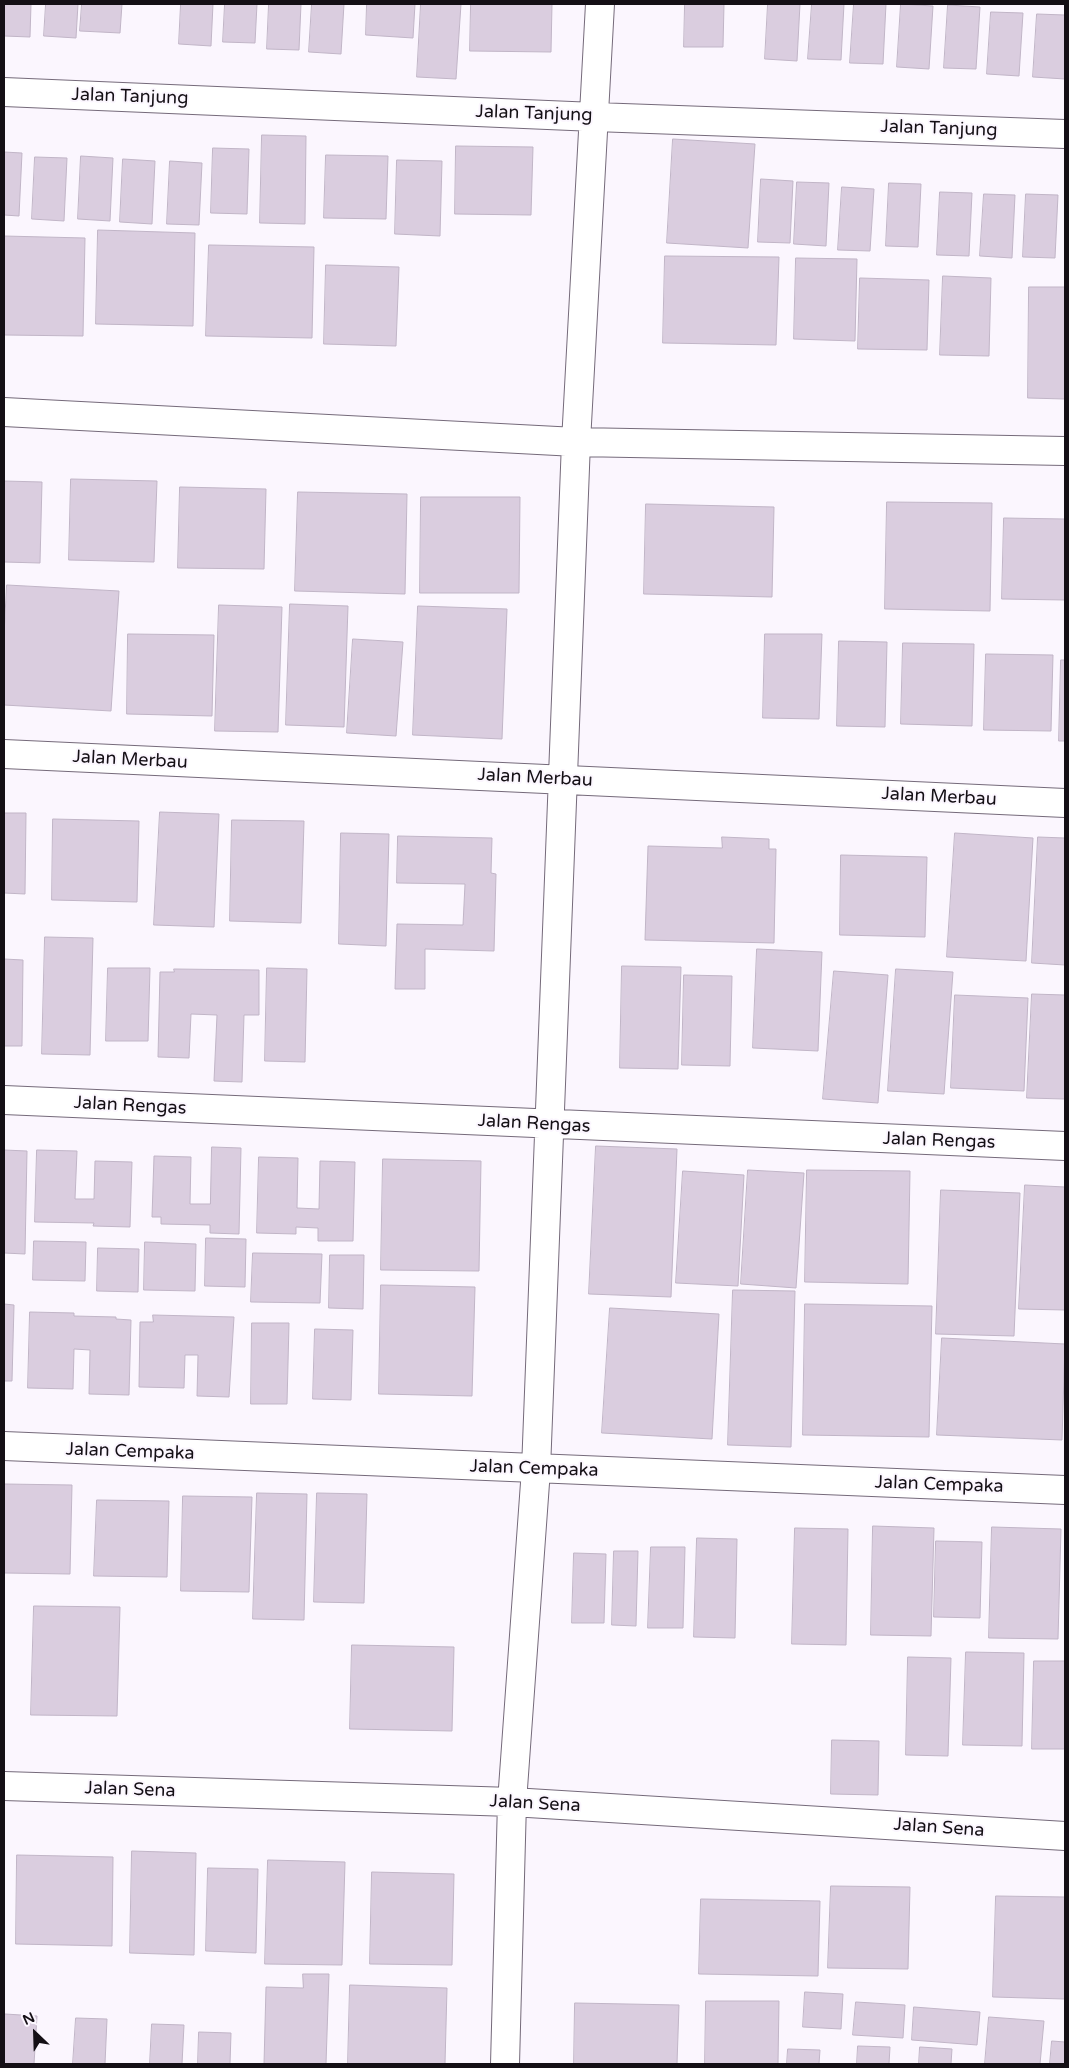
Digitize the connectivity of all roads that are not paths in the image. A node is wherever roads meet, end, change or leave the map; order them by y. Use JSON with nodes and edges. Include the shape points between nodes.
{"nodes":[{"id":1,"x":600,"y":4,"type":"edge"},
{"id":2,"x":4,"y":92,"type":"edge"},
{"id":3,"x":595,"y":117,"type":"junction"},
{"id":4,"x":1065,"y":134,"type":"edge"},
{"id":5,"x":4,"y":412,"type":"edge"},
{"id":6,"x":576,"y":442,"type":"junction"},
{"id":7,"x":1065,"y":451,"type":"edge"},
{"id":8,"x":4,"y":754,"type":"edge"},
{"id":9,"x":563,"y":779,"type":"junction"},
{"id":10,"x":1065,"y":803,"type":"edge"},
{"id":11,"x":4,"y":1100,"type":"edge"},
{"id":12,"x":550,"y":1125,"type":"junction"},
{"id":13,"x":1065,"y":1146,"type":"edge"},
{"id":14,"x":4,"y":1446,"type":"edge"},
{"id":15,"x":536,"y":1469,"type":"junction"},
{"id":16,"x":1065,"y":1490,"type":"edge"},
{"id":17,"x":4,"y":1786,"type":"edge"},
{"id":18,"x":512,"y":1802,"type":"junction"},
{"id":19,"x":1065,"y":1836,"type":"edge"},
{"id":20,"x":506,"y":2064,"type":"edge"}],
"edges":[{"from":1,"to":3,"type":"street"},
{"from":2,"to":3,"type":"street","name":"Jalan Tanjung"},
{"from":3,"to":4,"type":"street","name":"Jalan Tanjung"},
{"from":3,"to":6,"type":"street"},
{"from":5,"to":6,"type":"street"},
{"from":6,"to":7,"type":"street"},
{"from":6,"to":9,"type":"street"},
{"from":8,"to":9,"type":"street","name":"Jalan Merbau"},
{"from":9,"to":10,"type":"street","name":"Jalan Merbau"},
{"from":9,"to":12,"type":"street"},
{"from":11,"to":12,"type":"street","name":"Jalan Rengas"},
{"from":12,"to":13,"type":"street","name":"Jalan Rengas"},
{"from":12,"to":15,"type":"street"},
{"from":14,"to":15,"type":"street","name":"Jalan Cempaka"},
{"from":15,"to":16,"type":"street","name":"Jalan Cempaka"},
{"from":15,"to":18,"type":"street"},
{"from":17,"to":18,"type":"street","name":"Jalan Sena"},
{"from":18,"to":19,"type":"street","name":"Jalan Sena"},
{"from":18,"to":20,"type":"street"}]}
